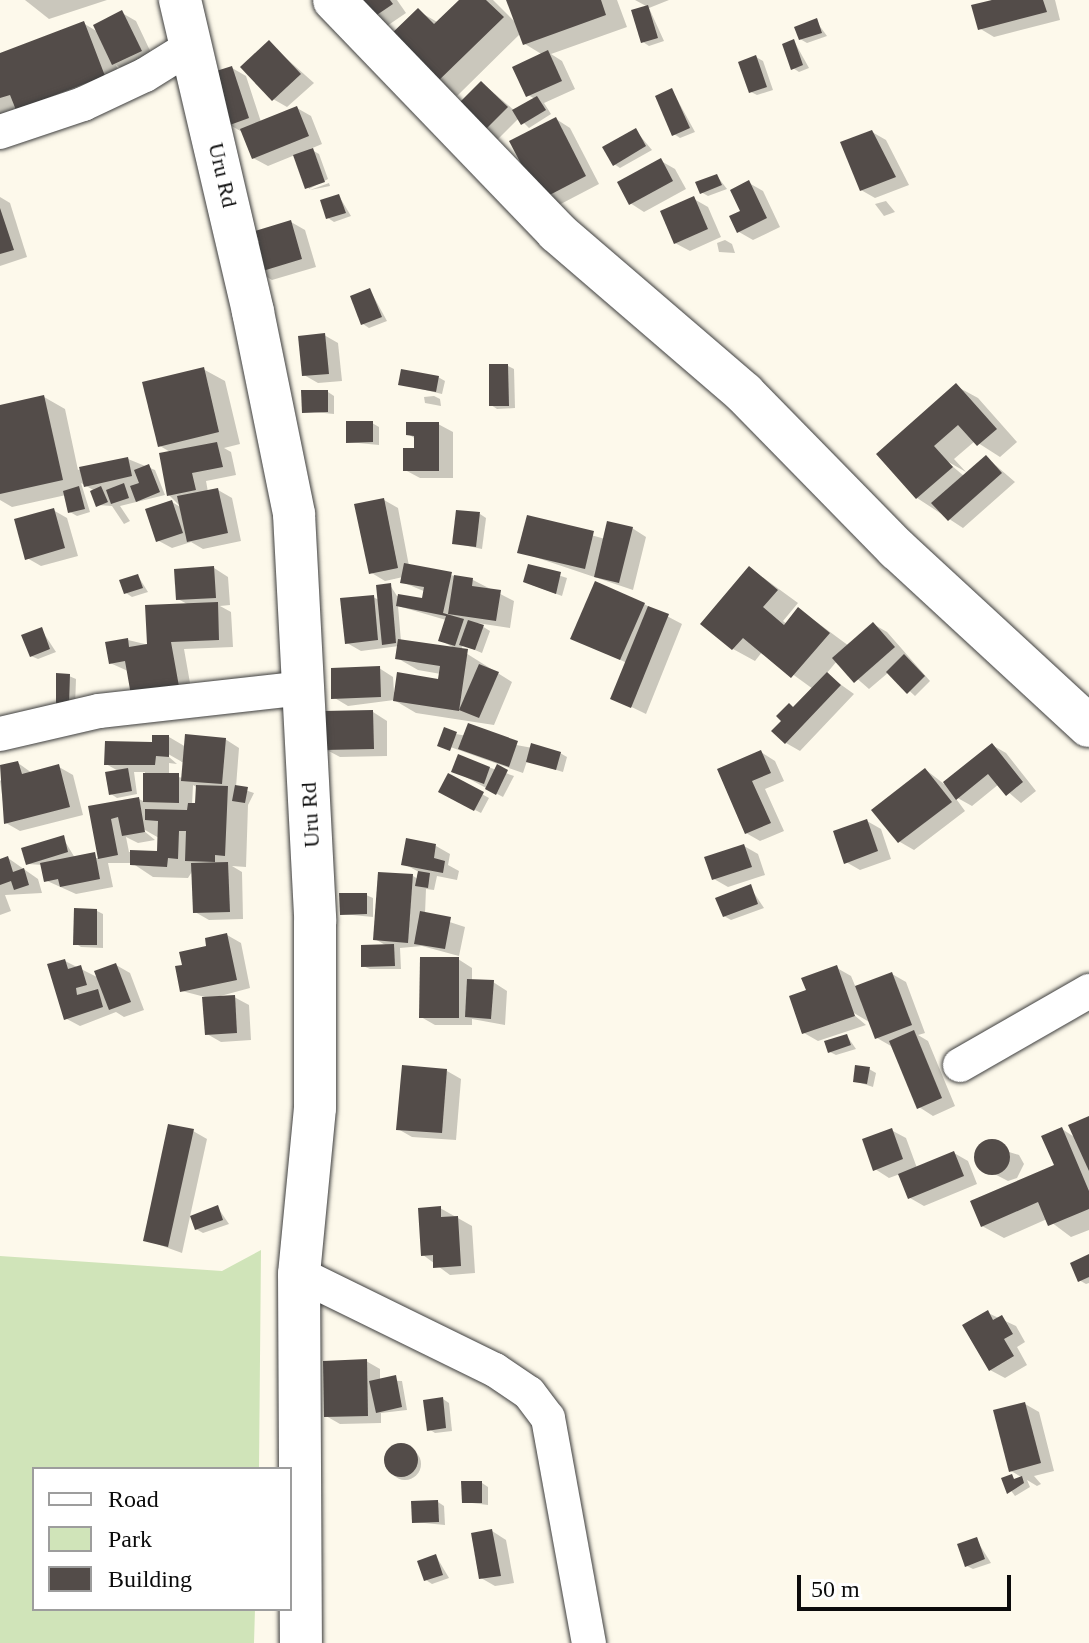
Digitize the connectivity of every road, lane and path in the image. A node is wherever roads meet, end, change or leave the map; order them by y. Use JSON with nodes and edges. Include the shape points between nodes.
{"nodes":[{"id":1,"x":180,"y":0,"type":"edge"},
{"id":2,"x":334,"y":0,"type":"edge"},
{"id":3,"x":193,"y":45,"type":"junction"},
{"id":4,"x":0,"y":132,"type":"edge"},
{"id":5,"x":303,"y":688,"type":"junction"},
{"id":6,"x":1089,"y":726,"type":"edge"},
{"id":7,"x":0,"y":734,"type":"edge"},
{"id":8,"x":1089,"y":991,"type":"edge"},
{"id":9,"x":960,"y":1065,"type":"dead end"},
{"id":10,"x":299,"y":1274,"type":"junction"},
{"id":11,"x":301,"y":1643,"type":"edge"},
{"id":12,"x":589,"y":1643,"type":"edge"}],
"edges":[{"from":1,"to":3,"type":"street","name":"Uru Rd"},
{"from":2,"to":6,"type":"street","via":[[557,232],[744,393],[897,549]]},
{"from":3,"to":4,"type":"street","via":[[83,104]]},
{"from":3,"to":5,"type":"street","name":"Uru Rd","via":[[294,514]]},
{"from":5,"to":7,"type":"street","via":[[99,711]]},
{"from":5,"to":10,"type":"street","name":"Uru Rd","via":[[315,921],[315,1108]]},
{"from":8,"to":9,"type":"street"},
{"from":10,"to":11,"type":"street","name":"Uru Rd"},
{"from":10,"to":12,"type":"street","via":[[495,1370],[529,1393],[548,1418]]}]}
